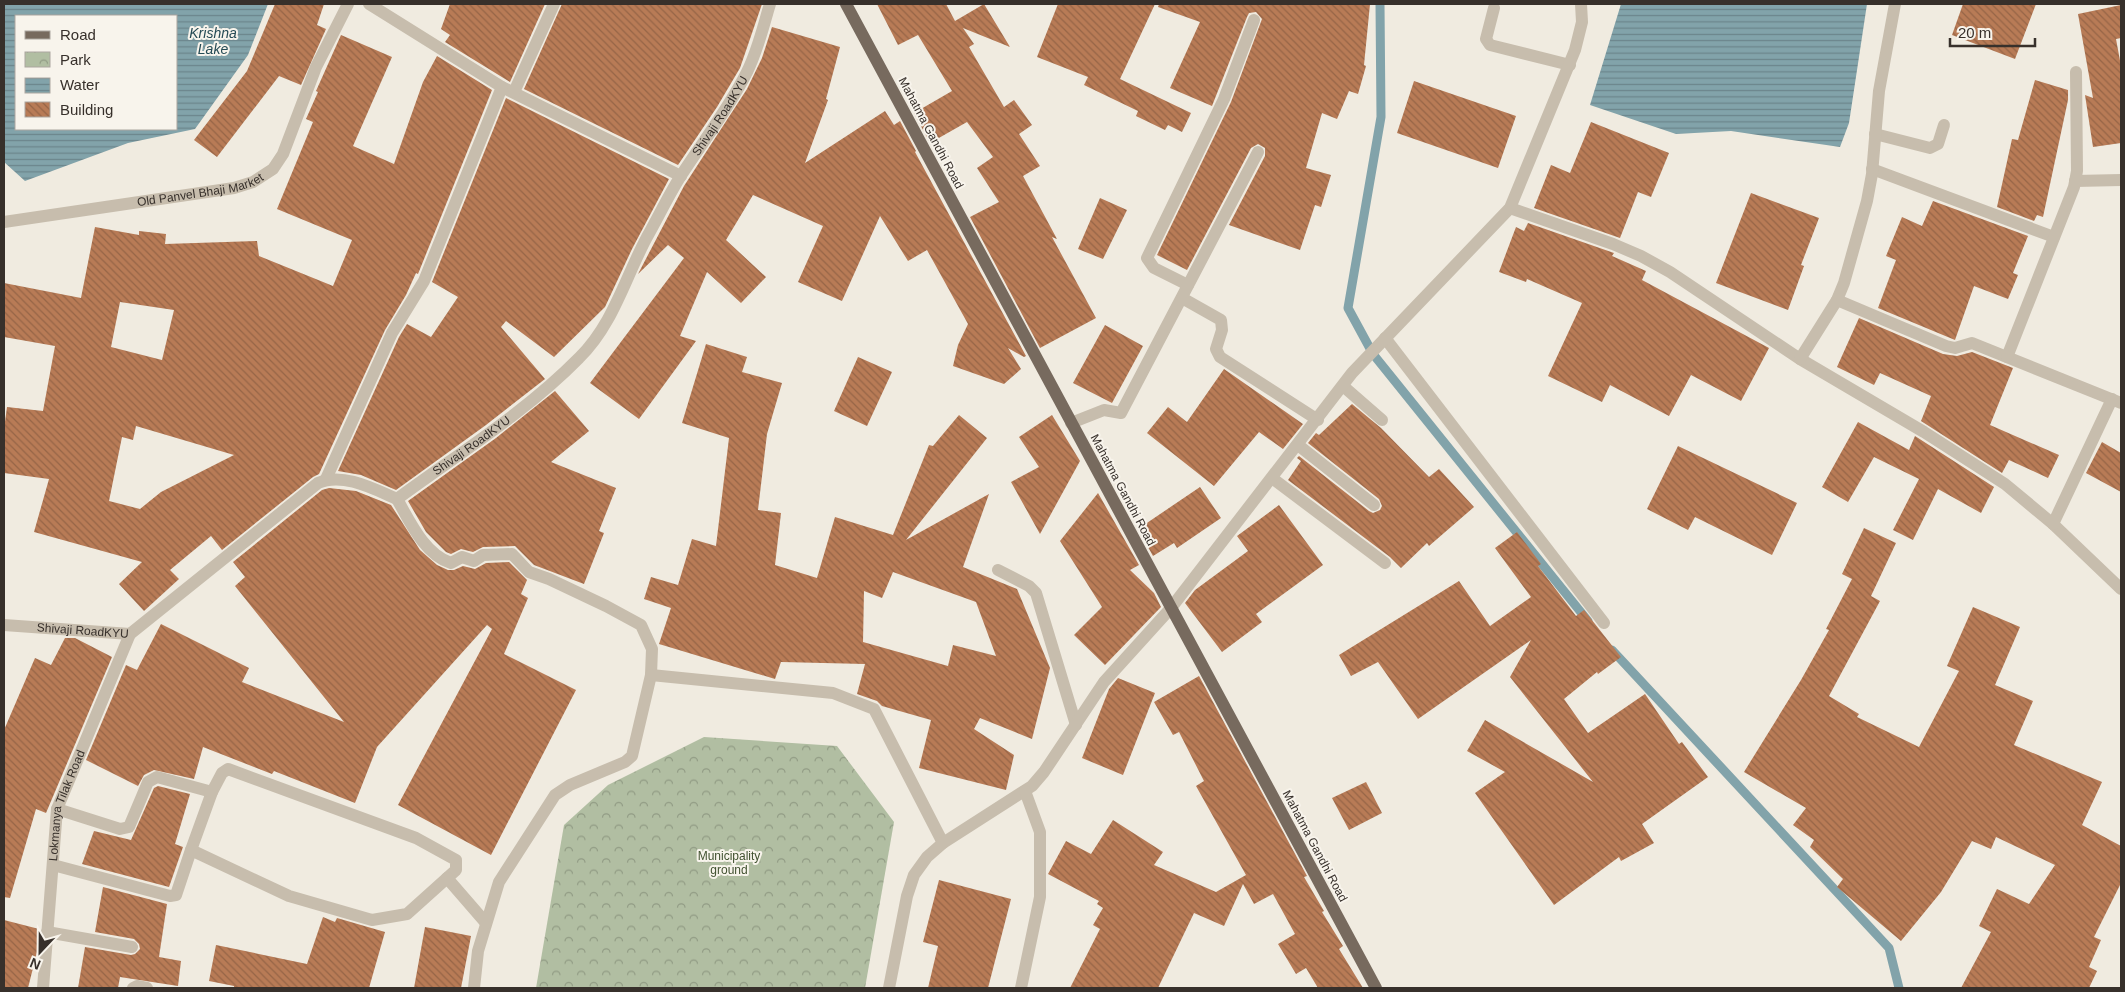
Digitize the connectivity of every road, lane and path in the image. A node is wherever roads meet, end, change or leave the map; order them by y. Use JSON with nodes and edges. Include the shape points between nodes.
{"nodes":[{"id":1,"x":348,"y":4,"type":"edge"},
{"id":2,"x":369,"y":4,"type":"edge"},
{"id":3,"x":554,"y":4,"type":"edge"},
{"id":4,"x":770,"y":4,"type":"edge"},
{"id":5,"x":846,"y":4,"type":"edge"},
{"id":6,"x":1581,"y":4,"type":"edge"},
{"id":7,"x":1895,"y":4,"type":"edge"},
{"id":8,"x":1494,"y":8,"type":"dead end"},
{"id":9,"x":1254,"y":20,"type":"dead end"},
{"id":10,"x":1570,"y":65,"type":"junction"},
{"id":11,"x":2076,"y":72,"type":"dead end"},
{"id":12,"x":508,"y":89,"type":"junction"},
{"id":13,"x":1944,"y":125,"type":"dead end"},
{"id":14,"x":1875,"y":134,"type":"junction"},
{"id":15,"x":1258,"y":152,"type":"dead end"},
{"id":16,"x":1872,"y":169,"type":"junction"},
{"id":17,"x":681,"y":176,"type":"junction"},
{"id":18,"x":2121,"y":180,"type":"edge"},
{"id":19,"x":2075,"y":181,"type":"junction"},
{"id":20,"x":1510,"y":208,"type":"junction"},
{"id":21,"x":4,"y":222,"type":"edge"},
{"id":22,"x":2054,"y":237,"type":"junction"},
{"id":23,"x":1188,"y":286,"type":"junction"},
{"id":24,"x":1182,"y":298,"type":"junction"},
{"id":25,"x":1837,"y":300,"type":"junction"},
{"id":26,"x":1385,"y":338,"type":"junction"},
{"id":27,"x":2007,"y":357,"type":"junction"},
{"id":28,"x":1800,"y":359,"type":"junction"},
{"id":29,"x":1343,"y":386,"type":"junction"},
{"id":30,"x":2117,"y":401,"type":"edge"},
{"id":31,"x":1318,"y":420,"type":"junction"},
{"id":32,"x":1382,"y":420,"type":"dead end"},
{"id":33,"x":1071,"y":423,"type":"junction"},
{"id":34,"x":1298,"y":445,"type":"junction"},
{"id":35,"x":1272,"y":478,"type":"junction"},
{"id":36,"x":326,"y":479,"type":"junction"},
{"id":37,"x":397,"y":499,"type":"junction"},
{"id":38,"x":1374,"y":505,"type":"dead end"},
{"id":39,"x":2053,"y":524,"type":"junction"},
{"id":40,"x":1385,"y":563,"type":"dead end"},
{"id":41,"x":998,"y":570,"type":"dead end"},
{"id":42,"x":2121,"y":589,"type":"edge"},
{"id":43,"x":1171,"y":608,"type":"junction"},
{"id":44,"x":1604,"y":623,"type":"dead end"},
{"id":45,"x":4,"y":625,"type":"edge"},
{"id":46,"x":130,"y":634,"type":"junction"},
{"id":47,"x":651,"y":675,"type":"junction"},
{"id":48,"x":1076,"y":725,"type":"junction"},
{"id":49,"x":1026,"y":790,"type":"junction"},
{"id":50,"x":212,"y":792,"type":"junction"},
{"id":51,"x":58,"y":809,"type":"junction"},
{"id":52,"x":943,"y":844,"type":"junction"},
{"id":53,"x":191,"y":850,"type":"junction"},
{"id":54,"x":53,"y":865,"type":"junction"},
{"id":55,"x":447,"y":878,"type":"junction"},
{"id":56,"x":486,"y":923,"type":"junction"},
{"id":57,"x":47,"y":932,"type":"junction"},
{"id":58,"x":132,"y":947,"type":"dead end"},
{"id":59,"x":43,"y":988,"type":"edge"},
{"id":60,"x":133,"y":988,"type":"edge"},
{"id":61,"x":147,"y":988,"type":"edge"},
{"id":62,"x":474,"y":988,"type":"edge"},
{"id":63,"x":889,"y":988,"type":"edge"},
{"id":64,"x":1021,"y":988,"type":"edge"},
{"id":65,"x":1376,"y":988,"type":"edge"}],
"edges":[{"from":1,"to":21,"type":"street","name":"Old Panvel Bhaji Market","via":[[316,67],[283,154],[273,169],[253,182],[234,188]]},
{"from":2,"to":12,"type":"street"},
{"from":3,"to":12,"type":"street"},
{"from":4,"to":17,"type":"street","name":"Shivaji RoadKYU","via":[[747,72]]},
{"from":5,"to":33,"type":"main road","name":"Mahatma Gandhi Road"},
{"from":6,"to":10,"type":"street","via":[[1582,22]]},
{"from":7,"to":14,"type":"street","via":[[1883,61]]},
{"from":8,"to":10,"type":"street","via":[[1486,39],[1490,45]]},
{"from":9,"to":23,"type":"street","via":[[1224,99],[1147,258],[1154,268]]},
{"from":10,"to":20,"type":"street"},
{"from":11,"to":19,"type":"street"},
{"from":12,"to":17,"type":"street"},
{"from":12,"to":36,"type":"street","via":[[424,281],[392,333]]},
{"from":13,"to":14,"type":"street","via":[[1938,144],[1930,148]]},
{"from":14,"to":16,"type":"street"},
{"from":15,"to":23,"type":"street"},
{"from":16,"to":22,"type":"street"},
{"from":16,"to":25,"type":"street","via":[[1867,201]]},
{"from":17,"to":37,"type":"street","name":"Shivaji RoadKYU","via":[[594,342],[560,377]]},
{"from":18,"to":19,"type":"street"},
{"from":19,"to":22,"type":"street"},
{"from":20,"to":26,"type":"street"},
{"from":20,"to":28,"type":"street","via":[[1641,256]]},
{"from":22,"to":27,"type":"street"},
{"from":23,"to":24,"type":"street"},
{"from":24,"to":31,"type":"street","via":[[1221,320],[1222,330],[1216,349],[1220,357]]},
{"from":24,"to":33,"type":"street","via":[[1121,413],[1104,410]]},
{"from":25,"to":27,"type":"street","via":[[1946,346],[1955,348],[1972,343]]},
{"from":25,"to":28,"type":"street"},
{"from":26,"to":29,"type":"street"},
{"from":26,"to":44,"type":"street"},
{"from":27,"to":30,"type":"street"},
{"from":28,"to":39,"type":"street","via":[[2005,484]]},
{"from":29,"to":31,"type":"street"},
{"from":29,"to":32,"type":"street"},
{"from":30,"to":39,"type":"street"},
{"from":31,"to":34,"type":"street"},
{"from":33,"to":43,"type":"main road","name":"Mahatma Gandhi Road"},
{"from":34,"to":35,"type":"street"},
{"from":34,"to":38,"type":"street"},
{"from":35,"to":40,"type":"street"},
{"from":35,"to":43,"type":"street"},
{"from":36,"to":37,"type":"street","via":[[362,484]]},
{"from":36,"to":46,"type":"street","name":"Shivaji RoadKYU"},
{"from":37,"to":47,"type":"street","via":[[413,528],[441,560],[451,562],[462,557],[474,561],[482,555],[512,554],[529,572],[550,579],[641,626],[652,650]]},
{"from":39,"to":42,"type":"street"},
{"from":41,"to":48,"type":"street","via":[[1036,593]]},
{"from":43,"to":48,"type":"street","via":[[1104,682]]},
{"from":43,"to":65,"type":"main road","name":"Mahatma Gandhi Road"},
{"from":45,"to":46,"type":"street","name":"Shivaji RoadKYU"},
{"from":46,"to":51,"type":"street","name":"Lokmanya Tilak Road"},
{"from":47,"to":52,"type":"street","via":[[833,693],[874,709]]},
{"from":47,"to":56,"type":"street","via":[[632,756],[554,795],[499,882]]},
{"from":48,"to":49,"type":"street","via":[[1044,772]]},
{"from":49,"to":52,"type":"street"},
{"from":49,"to":64,"type":"street","via":[[1040,832],[1040,897]]},
{"from":50,"to":51,"type":"street","via":[[156,777],[148,782],[129,827],[120,830]]},
{"from":50,"to":53,"type":"street"},
{"from":50,"to":55,"type":"street","via":[[222,773],[228,769],[416,838],[456,860],[456,870]]},
{"from":51,"to":54,"type":"street","name":"Lokmanya Tilak Road"},
{"from":52,"to":63,"type":"street","via":[[927,857],[914,875]]},
{"from":53,"to":54,"type":"street","via":[[176,895],[170,896]]},
{"from":53,"to":55,"type":"street","via":[[289,896],[372,920],[406,914]]},
{"from":54,"to":57,"type":"street","name":"Lokmanya Tilak Road"},
{"from":55,"to":56,"type":"street"},
{"from":56,"to":62,"type":"street","via":[[478,951]]},
{"from":57,"to":58,"type":"street"},
{"from":57,"to":59,"type":"street","name":"Lokmanya Tilak Road"},
{"from":60,"to":61,"type":"street"}]}
